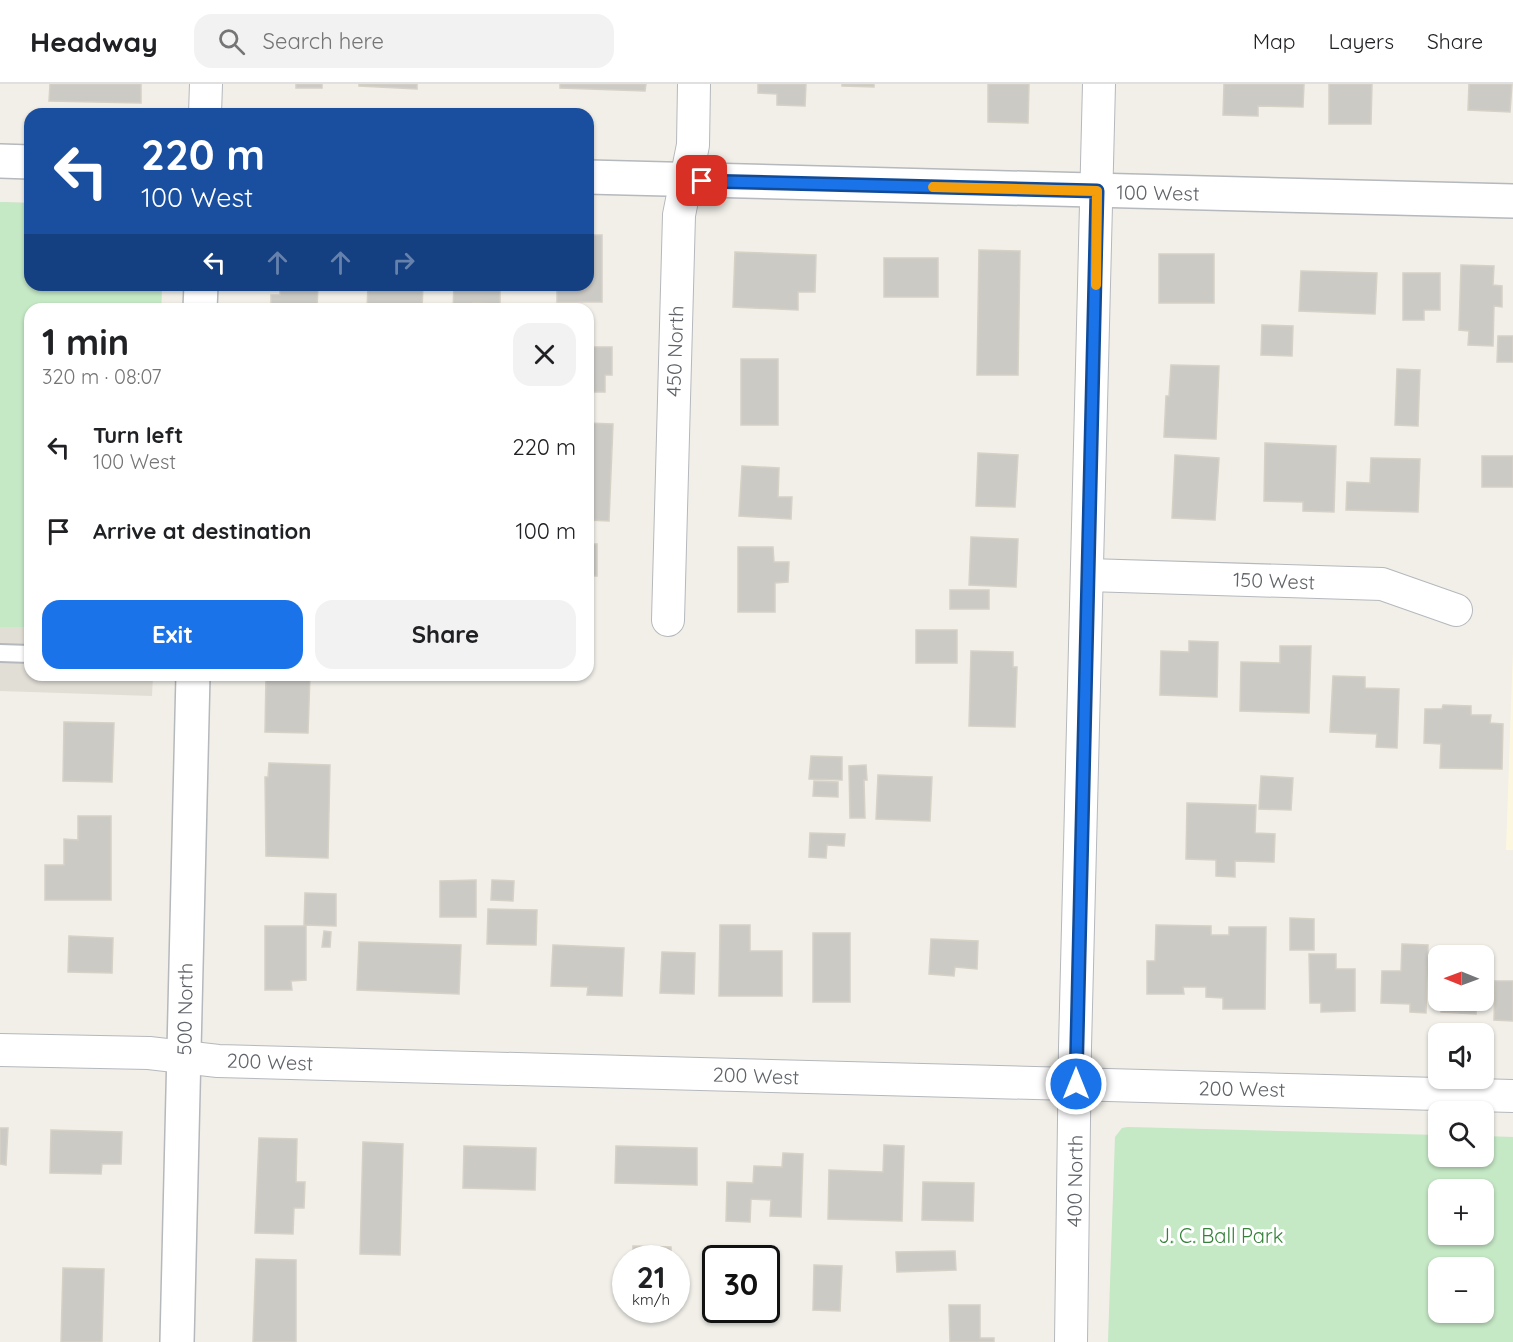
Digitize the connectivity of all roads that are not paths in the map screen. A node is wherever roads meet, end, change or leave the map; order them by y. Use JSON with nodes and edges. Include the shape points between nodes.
{"nodes":[{"id":1,"x":206,"y":84,"type":"edge"},
{"id":2,"x":694,"y":84,"type":"edge"},
{"id":3,"x":1099,"y":84,"type":"edge"},
{"id":4,"x":205,"y":108,"type":"edge"},
{"id":5,"x":0,"y":161,"type":"edge"},
{"id":6,"x":24,"y":162,"type":"edge"},
{"id":7,"x":594,"y":177,"type":"edge"},
{"id":8,"x":687,"y":181,"type":"junction"},
{"id":9,"x":1097,"y":191,"type":"junction"},
{"id":10,"x":1513,"y":201,"type":"edge"},
{"id":11,"x":1088,"y":575,"type":"junction"},
{"id":12,"x":1456,"y":610,"type":"dead end"},
{"id":13,"x":668,"y":620,"type":"dead end"},
{"id":14,"x":0,"y":653,"type":"edge"},
{"id":15,"x":24,"y":654,"type":"edge"},
{"id":16,"x":193,"y":681,"type":"edge"},
{"id":17,"x":0,"y":1050,"type":"edge"},
{"id":18,"x":184,"y":1057,"type":"junction"},
{"id":19,"x":1076,"y":1084,"type":"junction"},
{"id":20,"x":1513,"y":1096,"type":"edge"},
{"id":21,"x":177,"y":1342,"type":"edge"},
{"id":22,"x":1071,"y":1342,"type":"edge"}],
"edges":[{"from":1,"to":4,"type":"street"},
{"from":2,"to":8,"type":"street","name":"450 North","via":[[693,145]]},
{"from":3,"to":9,"type":"street","name":"400 North"},
{"from":5,"to":6,"type":"street"},
{"from":7,"to":8,"type":"street","name":"100 West"},
{"from":8,"to":9,"type":"street","name":"100 West"},
{"from":8,"to":13,"type":"street","name":"450 North","via":[[679,215]]},
{"from":9,"to":10,"type":"street","name":"100 West"},
{"from":9,"to":11,"type":"street","name":"400 North"},
{"from":11,"to":12,"type":"street","name":"150 West","via":[[1382,584]]},
{"from":11,"to":19,"type":"street","name":"400 North"},
{"from":14,"to":15,"type":"lane"},
{"from":16,"to":18,"type":"street","name":"500 North"},
{"from":17,"to":18,"type":"street","name":"200 West"},
{"from":18,"to":19,"type":"street","name":"200 West"},
{"from":18,"to":21,"type":"street","name":"500 North"},
{"from":19,"to":20,"type":"street","name":"200 West"},
{"from":19,"to":22,"type":"street","name":"400 North"}]}
